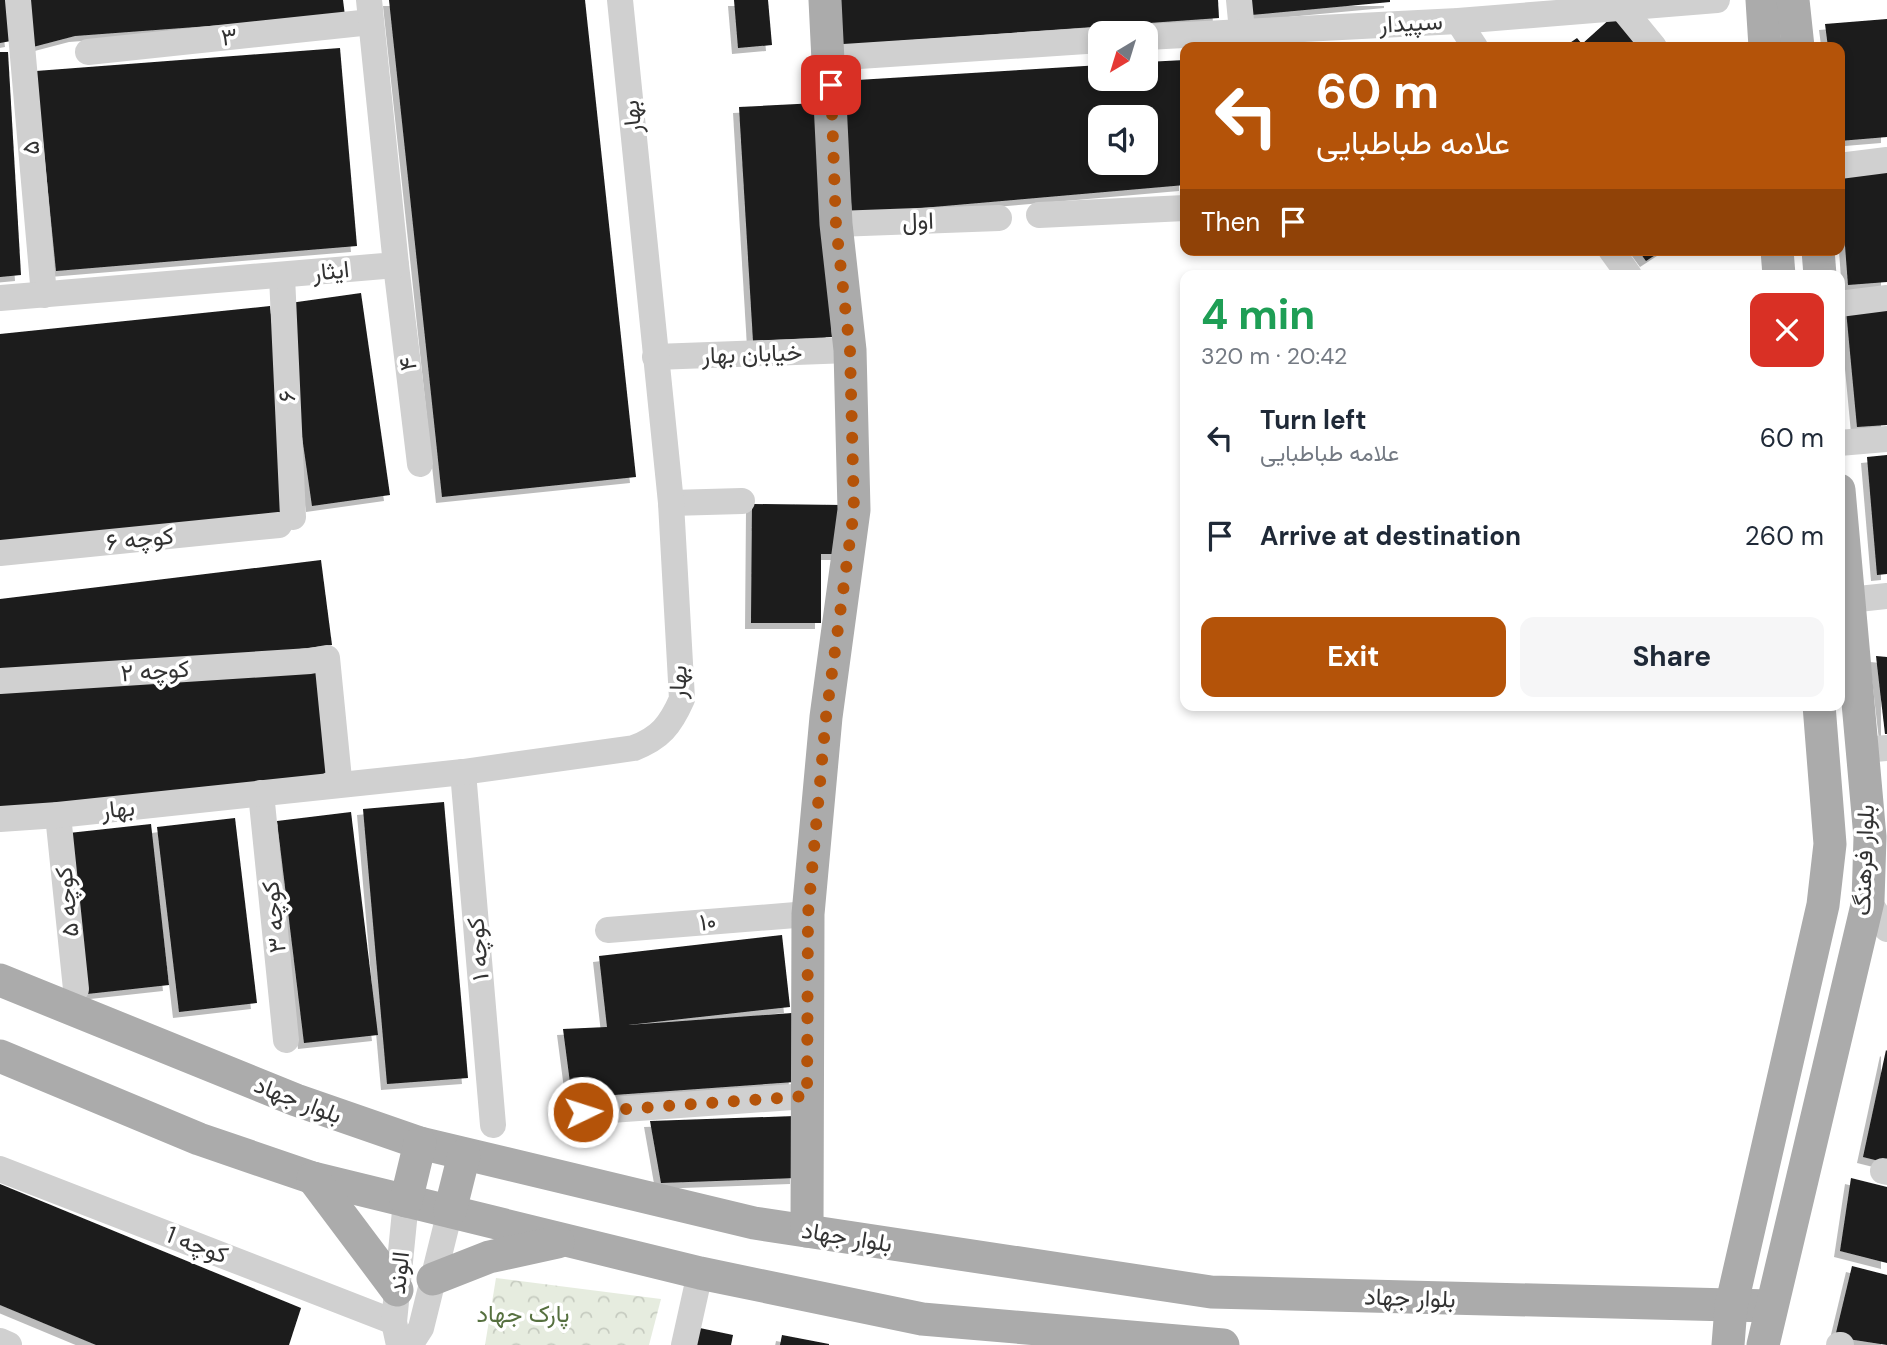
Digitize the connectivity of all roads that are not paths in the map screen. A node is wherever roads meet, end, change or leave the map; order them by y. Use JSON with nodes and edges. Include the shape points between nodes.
{"nodes":[{"id":1,"x":18,"y":0,"type":"edge"},
{"id":2,"x":620,"y":0,"type":"edge"},
{"id":3,"x":825,"y":0,"type":"edge"},
{"id":4,"x":1239,"y":0,"type":"edge"},
{"id":5,"x":1717,"y":0,"type":"edge"},
{"id":6,"x":1762,"y":0,"type":"edge"},
{"id":7,"x":1793,"y":0,"type":"edge"},
{"id":8,"x":1622,"y":8,"type":"junction"},
{"id":9,"x":370,"y":11,"type":"edge"},
{"id":10,"x":1458,"y":21,"type":"junction"},
{"id":11,"x":1242,"y":31,"type":"junction"},
{"id":12,"x":1158,"y":36,"type":"edge"},
{"id":13,"x":1088,"y":41,"type":"edge"},
{"id":14,"x":1472,"y":42,"type":"edge"},
{"id":15,"x":1650,"y":42,"type":"edge"},
{"id":16,"x":1765,"y":42,"type":"edge"},
{"id":17,"x":1797,"y":42,"type":"edge"},
{"id":18,"x":88,"y":52,"type":"dead end"},
{"id":19,"x":830,"y":58,"type":"junction"},
{"id":20,"x":1887,"y":160,"type":"edge"},
{"id":21,"x":1845,"y":165,"type":"edge"},
{"id":22,"x":1180,"y":208,"type":"edge"},
{"id":23,"x":1039,"y":215,"type":"dead end"},
{"id":24,"x":999,"y":218,"type":"dead end"},
{"id":25,"x":836,"y":225,"type":"junction"},
{"id":26,"x":396,"y":265,"type":"junction"},
{"id":27,"x":282,"y":276,"type":"junction"},
{"id":28,"x":44,"y":295,"type":"junction"},
{"id":29,"x":0,"y":298,"type":"edge"},
{"id":30,"x":1887,"y":298,"type":"edge"},
{"id":31,"x":1845,"y":302,"type":"edge"},
{"id":32,"x":850,"y":351,"type":"junction"},
{"id":33,"x":655,"y":357,"type":"junction"},
{"id":34,"x":1887,"y":439,"type":"edge"},
{"id":35,"x":1845,"y":442,"type":"edge"},
{"id":36,"x":420,"y":464,"type":"dead end"},
{"id":37,"x":742,"y":501,"type":"dead end"},
{"id":38,"x":671,"y":503,"type":"junction"},
{"id":39,"x":286,"y":521,"type":"joint"},
{"id":40,"x":0,"y":553,"type":"edge"},
{"id":41,"x":1845,"y":556,"type":"edge"},
{"id":42,"x":1887,"y":596,"type":"edge"},
{"id":43,"x":1849,"y":600,"type":"junction"},
{"id":44,"x":0,"y":681,"type":"edge"},
{"id":45,"x":1819,"y":711,"type":"edge"},
{"id":46,"x":1875,"y":749,"type":"edge"},
{"id":47,"x":463,"y":772,"type":"junction"},
{"id":48,"x":330,"y":785,"type":"junction"},
{"id":49,"x":261,"y":793,"type":"junction"},
{"id":50,"x":58,"y":816,"type":"junction"},
{"id":51,"x":0,"y":819,"type":"edge"},
{"id":52,"x":1868,"y":901,"type":"junction"},
{"id":53,"x":808,"y":914,"type":"junction"},
{"id":54,"x":1887,"y":929,"type":"edge"},
{"id":55,"x":608,"y":930,"type":"dead end"},
{"id":56,"x":0,"y":981,"type":"edge"},
{"id":57,"x":76,"y":989,"type":"dead end"},
{"id":58,"x":286,"y":1040,"type":"dead end"},
{"id":59,"x":0,"y":1056,"type":"edge"},
{"id":60,"x":807,"y":1096,"type":"junction"},
{"id":61,"x":583,"y":1112,"type":"dead end"},
{"id":62,"x":493,"y":1125,"type":"dead end"},
{"id":63,"x":420,"y":1143,"type":"junction"},
{"id":64,"x":464,"y":1155,"type":"junction"},
{"id":65,"x":0,"y":1169,"type":"edge"},
{"id":66,"x":313,"y":1178,"type":"junction"},
{"id":67,"x":406,"y":1201,"type":"junction"},
{"id":68,"x":450,"y":1211,"type":"junction"},
{"id":69,"x":807,"y":1231,"type":"junction"},
{"id":70,"x":569,"y":1240,"type":"junction"},
{"id":71,"x":700,"y":1273,"type":"junction"},
{"id":72,"x":433,"y":1279,"type":"junction"},
{"id":73,"x":1770,"y":1306,"type":"junction"},
{"id":74,"x":1731,"y":1307,"type":"junction"},
{"id":75,"x":397,"y":1319,"type":"edge"},
{"id":76,"x":0,"y":1341,"type":"edge"},
{"id":77,"x":1169,"y":1343,"type":"edge"},
{"id":78,"x":9,"y":1345,"type":"edge"},
{"id":79,"x":410,"y":1345,"type":"edge"},
{"id":80,"x":684,"y":1345,"type":"edge"},
{"id":81,"x":1223,"y":1345,"type":"edge"},
{"id":82,"x":1728,"y":1345,"type":"edge"},
{"id":83,"x":1763,"y":1345,"type":"edge"}],
"edges":[{"from":1,"to":28,"type":"street","name":"۵"},
{"from":2,"to":33,"type":"street","name":"بهار"},
{"from":3,"to":19,"type":"main road"},
{"from":4,"to":11,"type":"street"},
{"from":5,"to":8,"type":"street","name":"سپیدار"},
{"from":6,"to":16,"type":"main road"},
{"from":7,"to":17,"type":"main road"},
{"from":8,"to":10,"type":"street","name":"سپیدار"},
{"from":8,"to":15,"type":"street"},
{"from":9,"to":18,"type":"street","name":"۳"},
{"from":9,"to":26,"type":"street"},
{"from":10,"to":11,"type":"street","name":"سپیدار"},
{"from":10,"to":14,"type":"street"},
{"from":11,"to":12,"type":"street","name":"سپیدار"},
{"from":13,"to":19,"type":"street"},
{"from":19,"to":25,"type":"main road"},
{"from":20,"to":21,"type":"street"},
{"from":22,"to":23,"type":"street"},
{"from":24,"to":25,"type":"street","name":"اول"},
{"from":25,"to":32,"type":"main road"},
{"from":26,"to":27,"type":"street","name":"ایثار"},
{"from":26,"to":36,"type":"street","name":"۴"},
{"from":27,"to":28,"type":"street","name":"ایثار"},
{"from":27,"to":39,"type":"street","name":"۶"},
{"from":28,"to":29,"type":"street","name":"ایثار"},
{"from":30,"to":31,"type":"street"},
{"from":32,"to":33,"type":"street","name":"خیابان بهار"},
{"from":32,"to":53,"type":"main road","via":[[854,510],[826,717]]},
{"from":33,"to":38,"type":"street","name":"بهار"},
{"from":34,"to":35,"type":"street"},
{"from":37,"to":38,"type":"street"},
{"from":38,"to":47,"type":"street","name":"بهار","via":[[682,699],[674,717],[655,740],[634,748]]},
{"from":39,"to":40,"type":"street","name":"کوچه ۶"},
{"from":41,"to":43,"type":"main road","name":"بلوار فرهنگ"},
{"from":42,"to":43,"type":"street"},
{"from":43,"to":46,"type":"main road","name":"بلوار فرهنگ"},
{"from":44,"to":48,"type":"street","name":"کوچه ۲","via":[[327,658],[339,779]]},
{"from":45,"to":74,"type":"main road","name":"بلوار فرهنگ","via":[[1830,844],[1823,905]]},
{"from":46,"to":52,"type":"main road","name":"بلوار فرهنگ"},
{"from":47,"to":48,"type":"street","name":"بهار"},
{"from":47,"to":62,"type":"street","name":"کوچه ۱"},
{"from":48,"to":49,"type":"street","name":"بهار"},
{"from":49,"to":50,"type":"street","name":"بهار"},
{"from":49,"to":58,"type":"street","name":"کوچه ۳"},
{"from":50,"to":51,"type":"street","name":"بهار"},
{"from":50,"to":57,"type":"street","name":"کوچه ۵"},
{"from":52,"to":54,"type":"street"},
{"from":52,"to":73,"type":"main road","name":"بلوار فرهنگ"},
{"from":53,"to":55,"type":"street","name":"۱۰"},
{"from":53,"to":60,"type":"main road"},
{"from":56,"to":63,"type":"main road","name":"بلوار جهاد","via":[[296,1100]]},
{"from":59,"to":66,"type":"main road","via":[[199,1139]]},
{"from":60,"to":61,"type":"street"},
{"from":60,"to":69,"type":"main road"},
{"from":63,"to":64,"type":"main road","name":"بلوار جهاد"},
{"from":63,"to":67,"type":"main road"},
{"from":64,"to":68,"type":"main road"},
{"from":64,"to":69,"type":"main road","name":"بلوار جهاد","via":[[754,1223]]},
{"from":65,"to":75,"type":"street","name":"کوچه 1"},
{"from":66,"to":67,"type":"main road"},
{"from":66,"to":75,"type":"main road"},
{"from":67,"to":68,"type":"main road"},
{"from":67,"to":75,"type":"street","name":"الوند"},
{"from":68,"to":70,"type":"main road"},
{"from":68,"to":72,"type":"street","name":"الوند"},
{"from":69,"to":74,"type":"main road","name":"بلوار جهاد","via":[[1211,1292]]},
{"from":70,"to":71,"type":"main road"},
{"from":70,"to":72,"type":"main road","via":[[489,1256]]},
{"from":71,"to":77,"type":"main road","via":[[922,1319]]},
{"from":71,"to":80,"type":"street"},
{"from":72,"to":79,"type":"street","name":"الوند","via":[[421,1328]]},
{"from":73,"to":74,"type":"main road","name":"بلوار جهاد"},
{"from":73,"to":83,"type":"main road","name":"بلوار فرهنگ"},
{"from":74,"to":82,"type":"main road","name":"بلوار فرهنگ"},
{"from":76,"to":78,"type":"street"},
{"from":77,"to":81,"type":"main road"}]}
